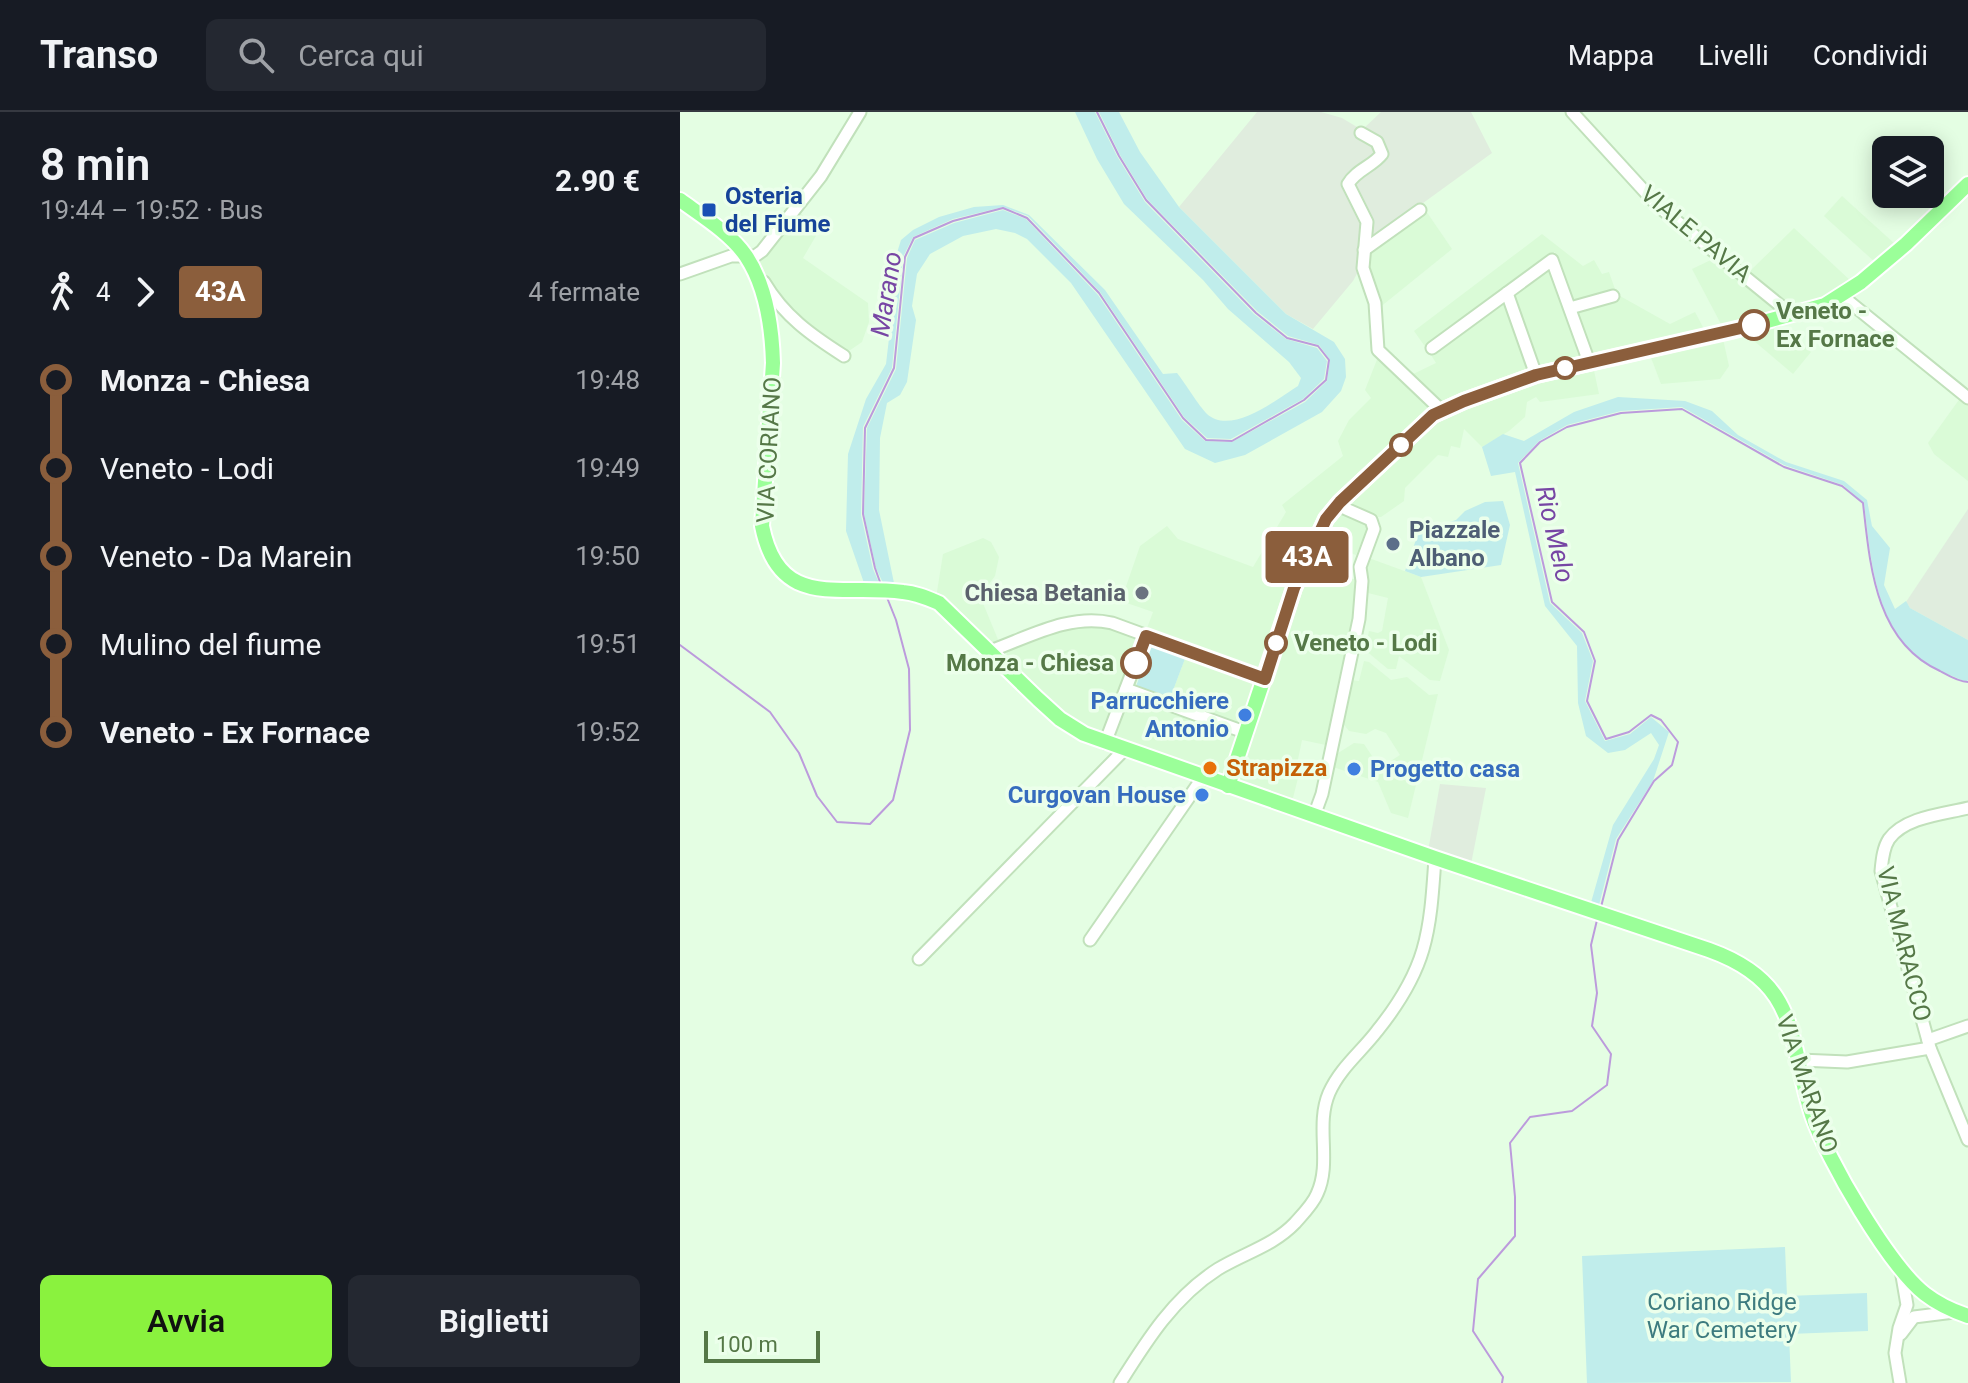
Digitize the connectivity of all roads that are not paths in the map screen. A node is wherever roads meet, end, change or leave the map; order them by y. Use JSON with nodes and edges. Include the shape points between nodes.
{"nodes":[{"id":1,"x":860,"y":112,"type":"edge"},
{"id":2,"x":1572,"y":112,"type":"edge"},
{"id":3,"x":1361,"y":133,"type":"dead end"},
{"id":4,"x":1968,"y":184,"type":"edge"},
{"id":5,"x":680,"y":200,"type":"edge"},
{"id":6,"x":1420,"y":210,"type":"dead end"},
{"id":7,"x":1364,"y":250,"type":"junction"},
{"id":8,"x":748,"y":262,"type":"junction"},
{"id":9,"x":680,"y":274,"type":"edge"},
{"id":10,"x":1507,"y":293,"type":"junction"},
{"id":11,"x":1613,"y":296,"type":"dead end"},
{"id":12,"x":1842,"y":296,"type":"junction"},
{"id":13,"x":1570,"y":308,"type":"junction"},
{"id":14,"x":1792,"y":315,"type":"junction"},
{"id":15,"x":1432,"y":348,"type":"dead end"},
{"id":16,"x":844,"y":356,"type":"dead end"},
{"id":17,"x":1589,"y":362,"type":"junction"},
{"id":18,"x":1536,"y":375,"type":"junction"},
{"id":19,"x":1968,"y":398,"type":"edge"},
{"id":20,"x":1441,"y":410,"type":"junction"},
{"id":21,"x":1340,"y":502,"type":"junction"},
{"id":22,"x":1146,"y":636,"type":"junction"},
{"id":23,"x":990,"y":651,"type":"junction"},
{"id":24,"x":1265,"y":679,"type":"junction"},
{"id":25,"x":1126,"y":689,"type":"junction"},
{"id":26,"x":1247,"y":733,"type":"junction"},
{"id":27,"x":1105,"y":743,"type":"junction"},
{"id":28,"x":1124,"y":750,"type":"junction"},
{"id":29,"x":1203,"y":777,"type":"junction"},
{"id":30,"x":1228,"y":786,"type":"junction"},
{"id":31,"x":1968,"y":808,"type":"edge"},
{"id":32,"x":1314,"y":816,"type":"junction"},
{"id":33,"x":1435,"y":858,"type":"junction"},
{"id":34,"x":1090,"y":940,"type":"dead end"},
{"id":35,"x":919,"y":959,"type":"dead end"},
{"id":36,"x":1968,"y":1026,"type":"edge"},
{"id":37,"x":1929,"y":1044,"type":"junction"},
{"id":38,"x":1800,"y":1060,"type":"junction"},
{"id":39,"x":1968,"y":1140,"type":"edge"},
{"id":40,"x":1901,"y":1270,"type":"junction"},
{"id":41,"x":1925,"y":1294,"type":"junction"},
{"id":42,"x":1910,"y":1314,"type":"junction"},
{"id":43,"x":1961,"y":1314,"type":"edge"},
{"id":44,"x":1120,"y":1383,"type":"edge"},
{"id":45,"x":1900,"y":1383,"type":"edge"}],
"edges":[{"from":1,"to":8,"type":"street","via":[[779,233]]},
{"from":2,"to":14,"type":"street","name":"VIALE PAVIA","via":[[1658,206]]},
{"from":3,"to":7,"type":"street","via":[[1377,142],[1382,154],[1348,184],[1367,222]]},
{"from":4,"to":12,"type":"main road"},
{"from":5,"to":8,"type":"main road","name":"VIA CORIANO","via":[[725,234]]},
{"from":6,"to":7,"type":"street"},
{"from":7,"to":20,"type":"street","via":[[1378,350]]},
{"from":8,"to":9,"type":"street","via":[[731,256]]},
{"from":8,"to":16,"type":"street","name":"VIA CORIANO","via":[[785,313]]},
{"from":8,"to":23,"type":"main road","name":"VIA CORIANO","via":[[773,338],[762,526],[777,566],[806,587],[825,591],[923,596],[939,603]]},
{"from":10,"to":13,"type":"street","via":[[1552,260]]},
{"from":10,"to":15,"type":"street"},
{"from":10,"to":18,"type":"street"},
{"from":11,"to":13,"type":"street"},
{"from":12,"to":14,"type":"main road"},
{"from":12,"to":19,"type":"street"},
{"from":13,"to":17,"type":"street"},
{"from":14,"to":17,"type":"main road"},
{"from":17,"to":18,"type":"main road"},
{"from":18,"to":20,"type":"main road"},
{"from":20,"to":21,"type":"main road"},
{"from":21,"to":24,"type":"main road","via":[[1314,541],[1294,588]]},
{"from":21,"to":32,"type":"street","via":[[1374,526],[1361,559],[1359,619]]},
{"from":22,"to":23,"type":"street","via":[[1082,619]]},
{"from":22,"to":24,"type":"street"},
{"from":22,"to":25,"type":"street"},
{"from":23,"to":27,"type":"main road","name":"VIA CORIANO","via":[[1060,719]]},
{"from":24,"to":26,"type":"main road"},
{"from":25,"to":26,"type":"street"},
{"from":25,"to":27,"type":"street"},
{"from":26,"to":30,"type":"main road"},
{"from":27,"to":28,"type":"main road","name":"VIA CORIANO"},
{"from":28,"to":29,"type":"main road","name":"VIA CORIANO"},
{"from":28,"to":35,"type":"street"},
{"from":29,"to":30,"type":"main road","name":"VIA CORIANO"},
{"from":29,"to":34,"type":"street"},
{"from":30,"to":32,"type":"main road","name":"VIA MARANO"},
{"from":31,"to":37,"type":"street","name":"VIA MARACCO","via":[[1904,827],[1889,839],[1883,854],[1881,871]]},
{"from":32,"to":33,"type":"main road","name":"VIA MARANO"},
{"from":33,"to":38,"type":"main road","name":"VIA MARANO","via":[[1734,959],[1764,981],[1782,1006]]},
{"from":33,"to":44,"type":"street","via":[[1431,921],[1417,971],[1400,1003],[1338,1074],[1328,1096],[1317,1195],[1273,1242],[1216,1270],[1175,1304]]},
{"from":36,"to":37,"type":"street","name":"VIA MARACCO"},
{"from":37,"to":38,"type":"street","name":"VIA MARACCO","via":[[1847,1062]]},
{"from":37,"to":39,"type":"street","name":"VIA MARACCO"},
{"from":38,"to":40,"type":"main road","name":"VIA MARANO","via":[[1812,1114],[1828,1153]]},
{"from":40,"to":41,"type":"main road","name":"VIA MARANO"},
{"from":40,"to":42,"type":"street"},
{"from":41,"to":42,"type":"street"},
{"from":41,"to":43,"type":"main road","name":"VIA MARANO"},
{"from":42,"to":43,"type":"street"},
{"from":42,"to":45,"type":"street","via":[[1896,1341]]}]}
